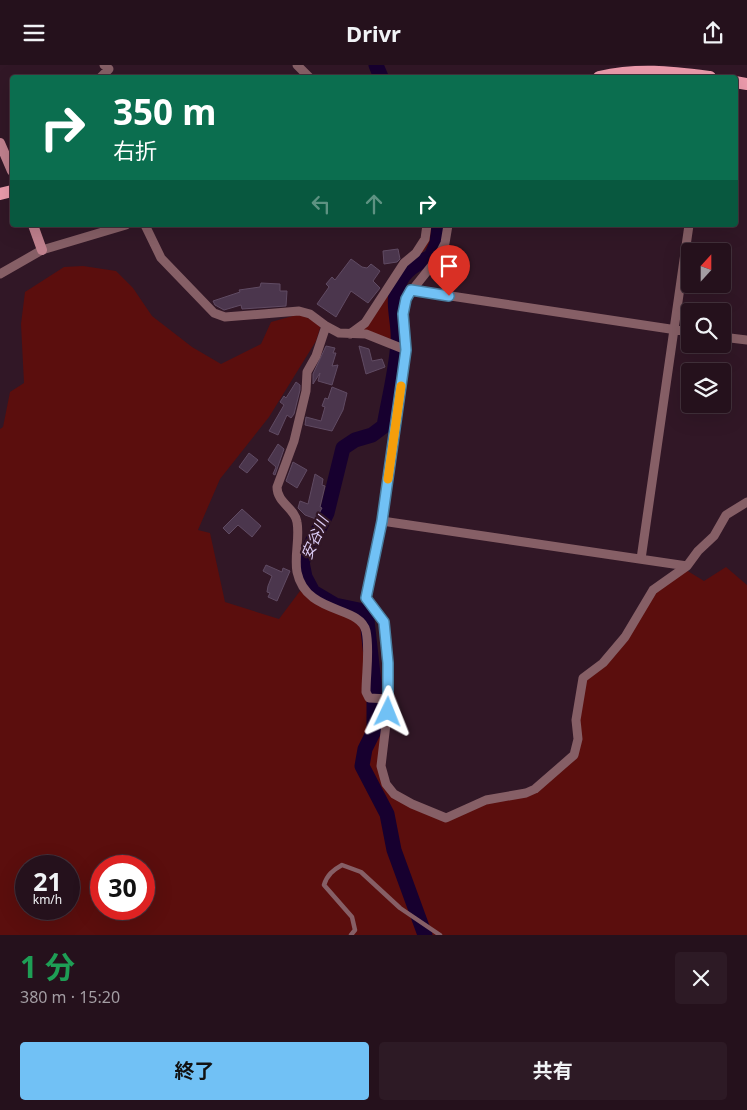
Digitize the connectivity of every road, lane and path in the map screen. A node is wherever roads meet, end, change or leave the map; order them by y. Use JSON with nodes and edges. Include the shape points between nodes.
{"nodes":[{"id":1,"x":104,"y":65,"type":"edge"},
{"id":2,"x":297,"y":65,"type":"edge"},
{"id":3,"x":103,"y":75,"type":"edge"},
{"id":4,"x":307,"y":75,"type":"edge"},
{"id":5,"x":608,"y":75,"type":"edge"},
{"id":6,"x":693,"y":75,"type":"edge"},
{"id":7,"x":0,"y":143,"type":"edge"},
{"id":8,"x":10,"y":162,"type":"edge"},
{"id":9,"x":34,"y":227,"type":"edge"},
{"id":10,"x":119,"y":227,"type":"edge"},
{"id":11,"x":146,"y":227,"type":"edge"},
{"id":12,"x":427,"y":227,"type":"edge"},
{"id":13,"x":448,"y":227,"type":"edge"},
{"id":14,"x":689,"y":227,"type":"edge"},
{"id":15,"x":42,"y":250,"type":"junction"},
{"id":16,"x":0,"y":274,"type":"edge"},
{"id":17,"x":411,"y":290,"type":"junction"},
{"id":18,"x":326,"y":326,"type":"junction"},
{"id":19,"x":674,"y":330,"type":"junction"},
{"id":20,"x":681,"y":331,"type":"edge"},
{"id":21,"x":350,"y":334,"type":"junction"},
{"id":22,"x":731,"y":338,"type":"edge"},
{"id":23,"x":747,"y":340,"type":"edge"},
{"id":24,"x":405,"y":350,"type":"junction"},
{"id":25,"x":747,"y":502,"type":"edge"},
{"id":26,"x":382,"y":521,"type":"junction"},
{"id":27,"x":640,"y":559,"type":"junction"},
{"id":28,"x":687,"y":566,"type":"junction"},
{"id":29,"x":387,"y":699,"type":"junction"},
{"id":30,"x":351,"y":935,"type":"edge"},
{"id":31,"x":440,"y":935,"type":"edge"}],
"edges":[{"from":1,"to":3,"type":"street","via":[[109,69]]},
{"from":2,"to":4,"type":"street"},
{"from":5,"to":6,"type":"main road","via":[[652,70]]},
{"from":7,"to":8,"type":"street"},
{"from":9,"to":15,"type":"street"},
{"from":10,"to":15,"type":"street"},
{"from":11,"to":18,"type":"street","via":[[161,258],[214,313],[225,317],[299,311],[310,314]]},
{"from":12,"to":21,"type":"street","via":[[425,239],[404,263],[366,323]]},
{"from":13,"to":17,"type":"street","via":[[437,259]]},
{"from":14,"to":19,"type":"street"},
{"from":15,"to":16,"type":"street"},
{"from":17,"to":19,"type":"street"},
{"from":17,"to":24,"type":"street","via":[[403,314]]},
{"from":18,"to":21,"type":"street","via":[[339,333]]},
{"from":18,"to":29,"type":"street","via":[[307,372],[306,391],[294,441],[277,493],[297,522],[297,572],[303,585],[320,603],[354,616],[364,624],[367,639],[366,692],[370,698]]},
{"from":19,"to":20,"type":"street"},
{"from":19,"to":27,"type":"street"},
{"from":21,"to":24,"type":"street","via":[[366,334]]},
{"from":22,"to":23,"type":"street"},
{"from":24,"to":26,"type":"street"},
{"from":25,"to":28,"type":"street","via":[[726,515],[714,536]]},
{"from":26,"to":27,"type":"street"},
{"from":26,"to":29,"type":"street","via":[[366,598],[384,622]]},
{"from":27,"to":28,"type":"street"},
{"from":28,"to":29,"type":"street","via":[[652,590],[625,637],[603,663],[583,677],[574,755],[526,793],[486,800],[446,818],[394,794],[386,784],[381,766]]},
{"from":30,"to":31,"type":"lane","via":[[355,930],[352,917],[324,885],[334,870],[342,865],[361,872],[400,908]]}]}
